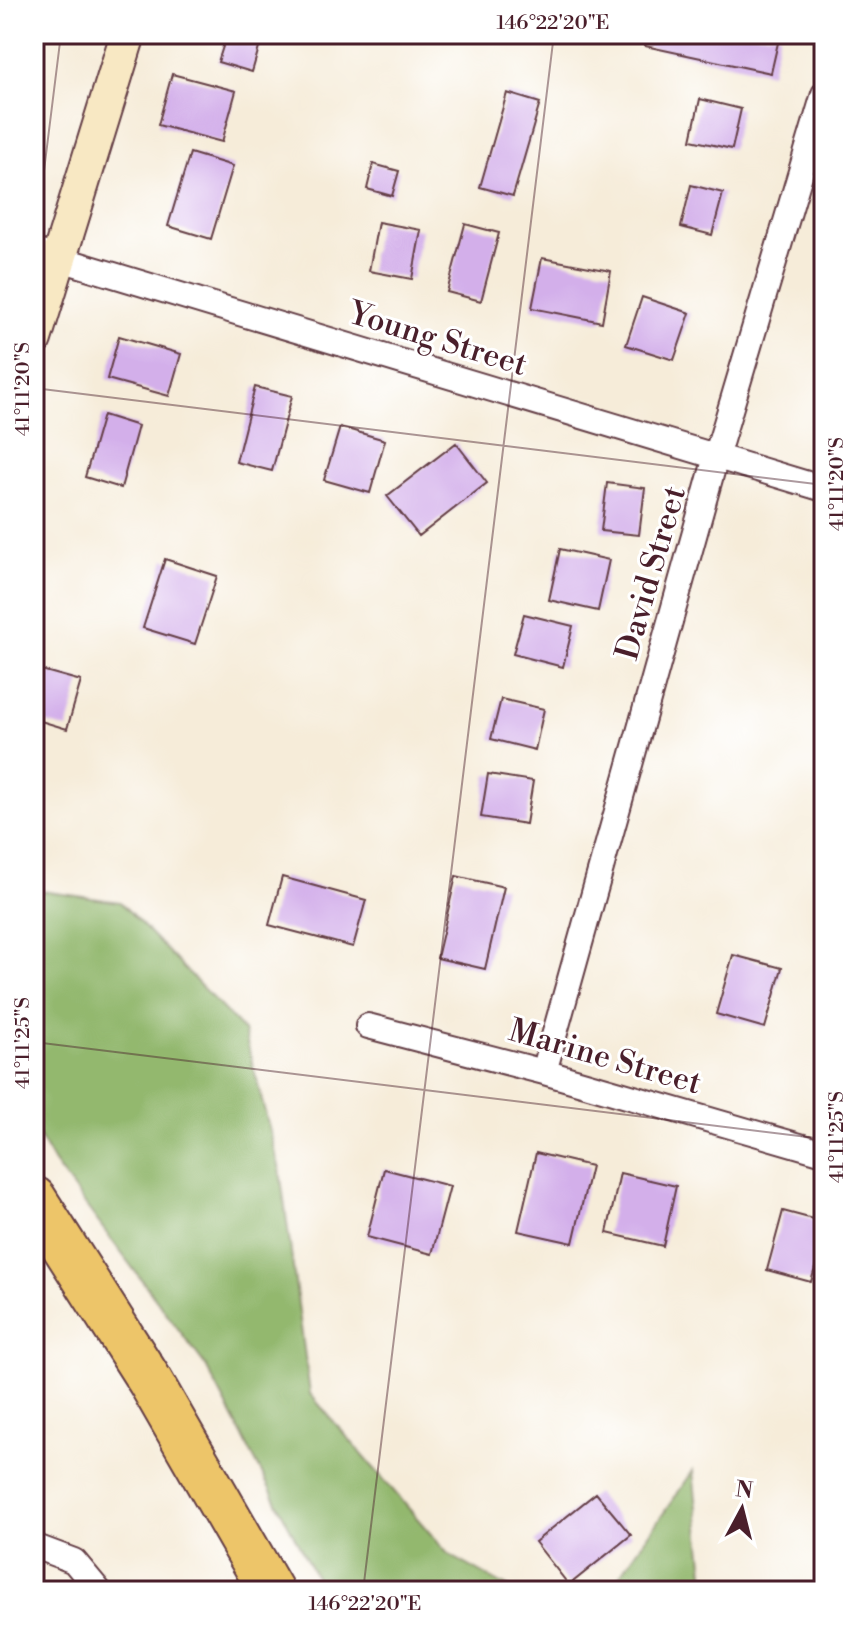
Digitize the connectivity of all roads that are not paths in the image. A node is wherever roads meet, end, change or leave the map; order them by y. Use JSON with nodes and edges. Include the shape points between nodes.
{"nodes":[{"id":1,"x":128,"y":34,"type":"edge"},
{"id":2,"x":824,"y":94,"type":"edge"},
{"id":3,"x":47,"y":254,"type":"edge"},
{"id":4,"x":34,"y":339,"type":"edge"},
{"id":5,"x":716,"y":457,"type":"junction"},
{"id":6,"x":824,"y":489,"type":"edge"},
{"id":7,"x":368,"y":1026,"type":"dead end"},
{"id":8,"x":544,"y":1072,"type":"junction"},
{"id":9,"x":824,"y":1153,"type":"edge"},
{"id":10,"x":34,"y":1199,"type":"edge"},
{"id":11,"x":150,"y":1381,"type":"junction"},
{"id":12,"x":34,"y":1546,"type":"edge"},
{"id":13,"x":99,"y":1591,"type":"edge"},
{"id":14,"x":242,"y":1591,"type":"edge"},
{"id":15,"x":271,"y":1591,"type":"edge"}],
"edges":[{"from":1,"to":3,"type":"main road"},
{"from":2,"to":5,"type":"street","name":"David Street"},
{"from":3,"to":4,"type":"main road"},
{"from":3,"to":5,"type":"street","name":"Young Street"},
{"from":5,"to":6,"type":"street","name":"Young Street"},
{"from":5,"to":8,"type":"street","name":"David Street"},
{"from":7,"to":8,"type":"street","name":"Marine Street"},
{"from":8,"to":9,"type":"street","name":"Marine Street"},
{"from":10,"to":11,"type":"highway"},
{"from":11,"to":14,"type":"highway"},
{"from":11,"to":15,"type":"highway"},
{"from":12,"to":13,"type":"street","via":[[74,1561]]}]}
